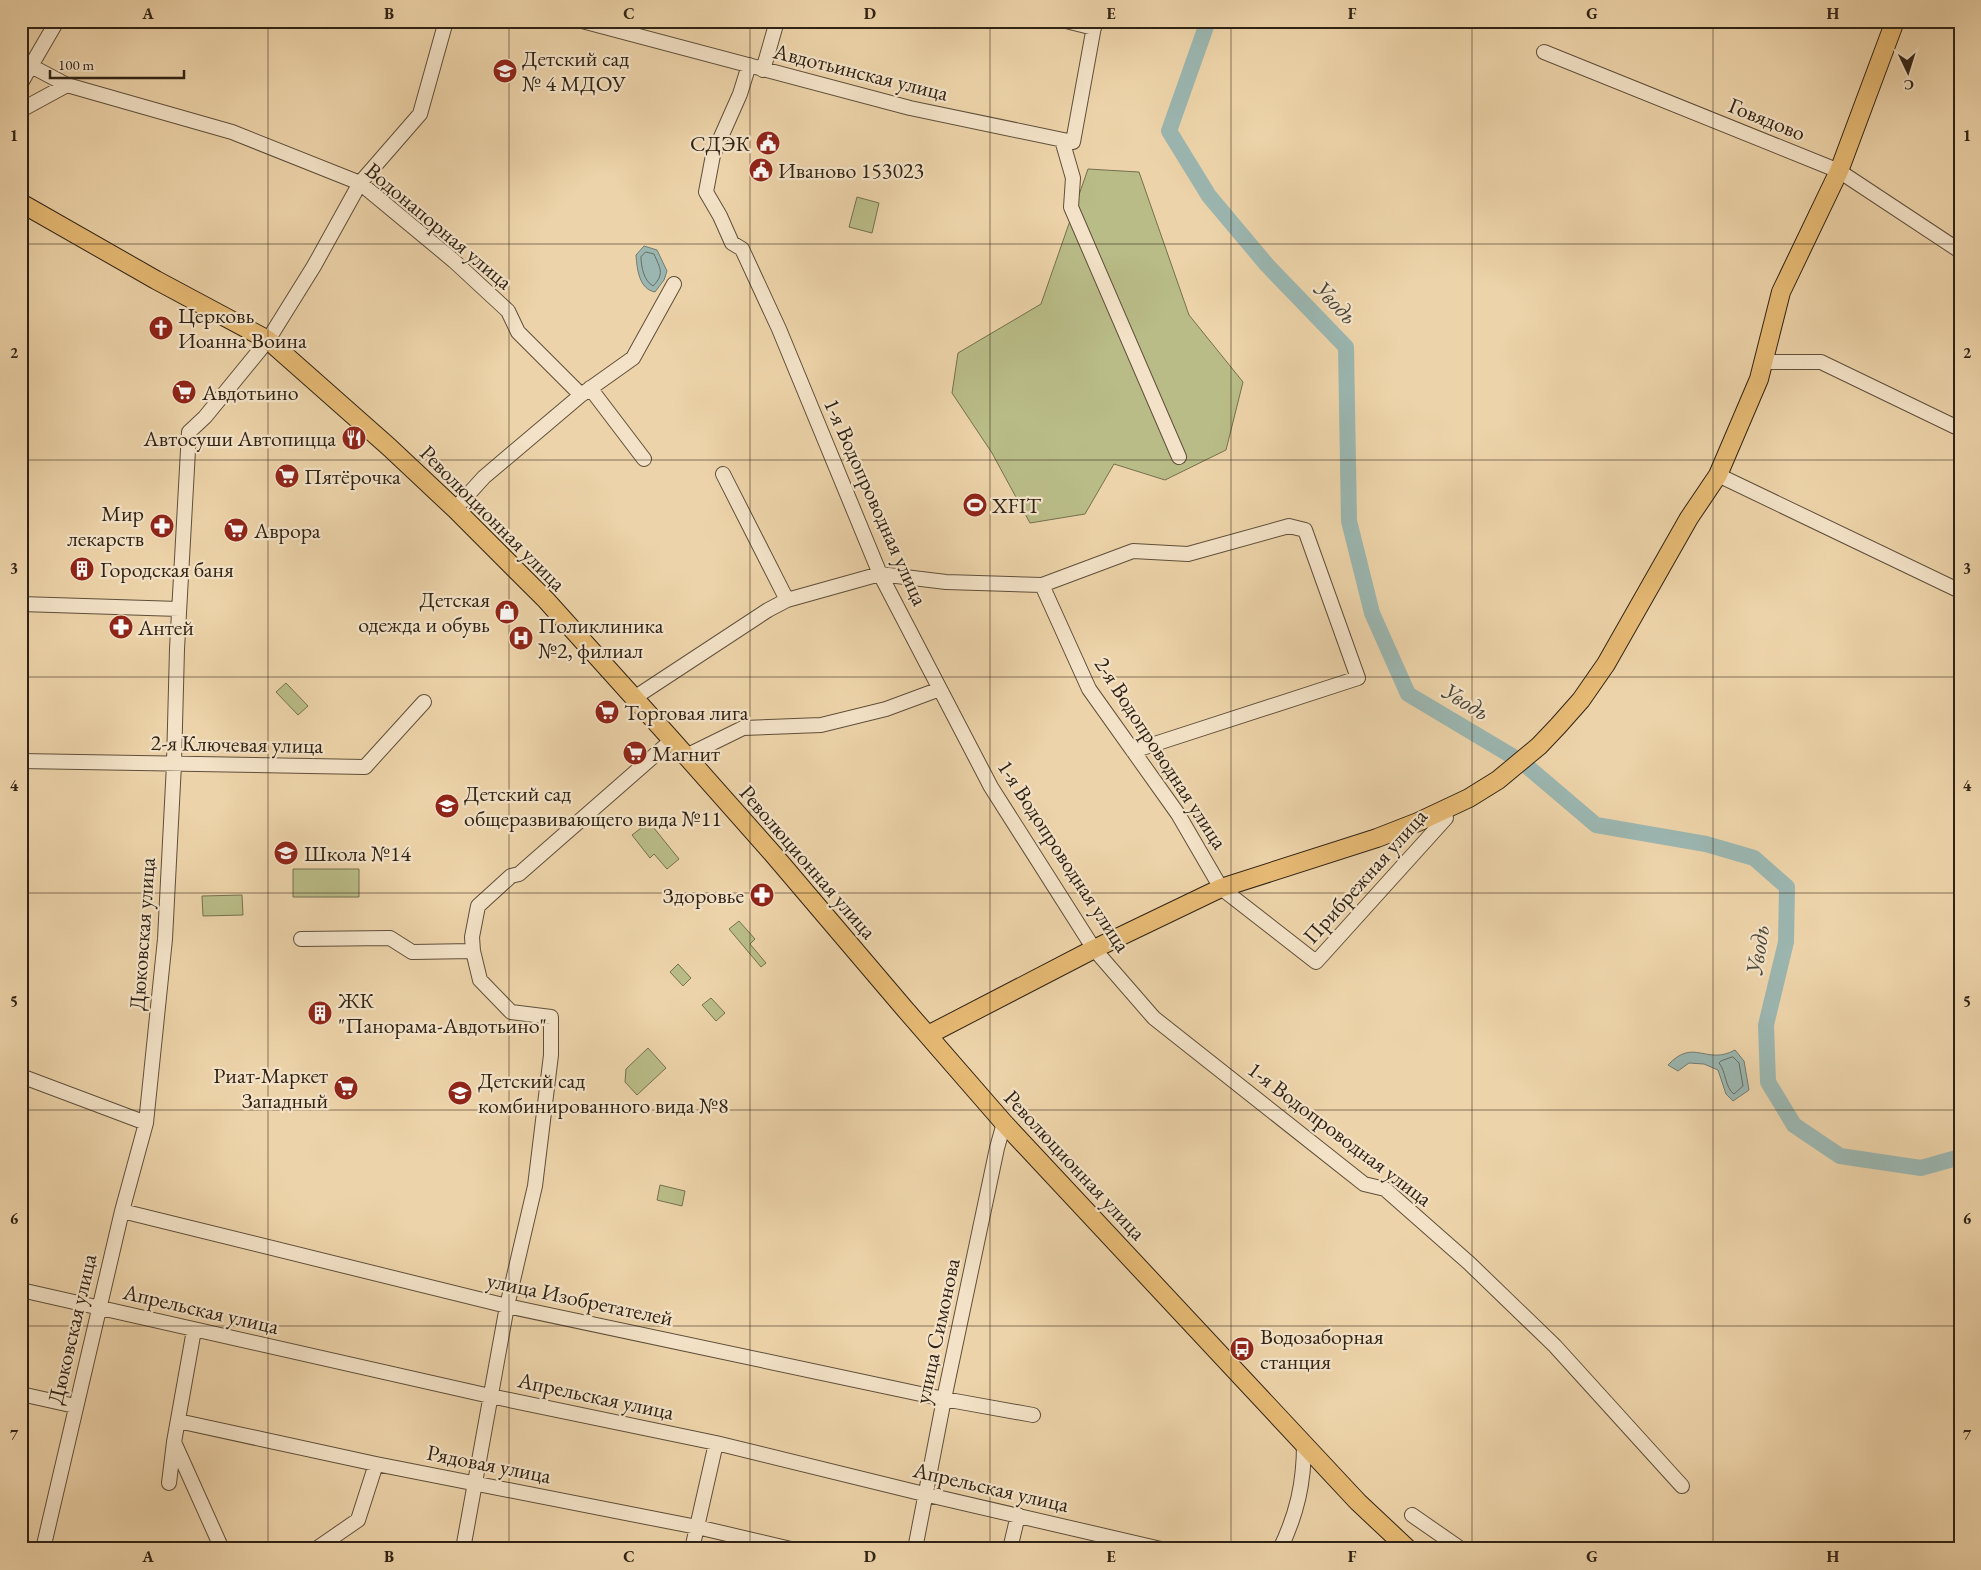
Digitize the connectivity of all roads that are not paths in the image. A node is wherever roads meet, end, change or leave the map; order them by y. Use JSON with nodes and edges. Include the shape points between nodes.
{"nodes":[{"id":1,"x":57,"y":21,"type":"edge"},
{"id":2,"x":446,"y":21,"type":"edge"},
{"id":3,"x":582,"y":21,"type":"edge"},
{"id":4,"x":777,"y":21,"type":"edge"},
{"id":5,"x":1066,"y":21,"type":"edge"},
{"id":6,"x":1895,"y":21,"type":"edge"},
{"id":7,"x":1094,"y":24,"type":"edge"},
{"id":8,"x":1544,"y":52,"type":"dead end"},
{"id":9,"x":26,"y":65,"type":"edge"},
{"id":10,"x":749,"y":65,"type":"junction"},
{"id":11,"x":763,"y":70,"type":"junction"},
{"id":12,"x":21,"y":83,"type":"edge"},
{"id":13,"x":67,"y":85,"type":"junction"},
{"id":14,"x":21,"y":110,"type":"edge"},
{"id":15,"x":1068,"y":141,"type":"junction"},
{"id":16,"x":1839,"y":171,"type":"junction"},
{"id":17,"x":360,"y":183,"type":"junction"},
{"id":18,"x":21,"y":202,"type":"edge"},
{"id":19,"x":1960,"y":251,"type":"edge"},
{"id":20,"x":674,"y":284,"type":"dead end"},
{"id":21,"x":268,"y":340,"type":"junction"},
{"id":22,"x":1763,"y":362,"type":"junction"},
{"id":23,"x":585,"y":391,"type":"junction"},
{"id":24,"x":1960,"y":429,"type":"edge"},
{"id":25,"x":1179,"y":457,"type":"dead end"},
{"id":26,"x":644,"y":458,"type":"dead end"},
{"id":27,"x":723,"y":474,"type":"dead end"},
{"id":28,"x":1718,"y":475,"type":"junction"},
{"id":29,"x":455,"y":509,"type":"junction"},
{"id":30,"x":880,"y":574,"type":"junction"},
{"id":31,"x":1042,"y":585,"type":"junction"},
{"id":32,"x":1960,"y":591,"type":"edge"},
{"id":33,"x":787,"y":600,"type":"junction"},
{"id":34,"x":21,"y":604,"type":"edge"},
{"id":35,"x":179,"y":609,"type":"junction"},
{"id":36,"x":940,"y":689,"type":"junction"},
{"id":37,"x":634,"y":698,"type":"junction"},
{"id":38,"x":424,"y":702,"type":"dead end"},
{"id":39,"x":672,"y":740,"type":"junction"},
{"id":40,"x":1133,"y":751,"type":"junction"},
{"id":41,"x":686,"y":756,"type":"junction"},
{"id":42,"x":21,"y":761,"type":"edge"},
{"id":43,"x":174,"y":764,"type":"junction"},
{"id":44,"x":1446,"y":818,"type":"dead end"},
{"id":45,"x":1221,"y":888,"type":"junction"},
{"id":46,"x":301,"y":939,"type":"dead end"},
{"id":47,"x":1094,"y":949,"type":"junction"},
{"id":48,"x":473,"y":951,"type":"junction"},
{"id":49,"x":928,"y":1035,"type":"junction"},
{"id":50,"x":21,"y":1076,"type":"edge"},
{"id":51,"x":146,"y":1123,"type":"junction"},
{"id":52,"x":1004,"y":1123,"type":"junction"},
{"id":53,"x":122,"y":1211,"type":"junction"},
{"id":54,"x":21,"y":1290,"type":"edge"},
{"id":55,"x":507,"y":1306,"type":"junction"},
{"id":56,"x":100,"y":1307,"type":"junction"},
{"id":57,"x":194,"y":1330,"type":"junction"},
{"id":58,"x":21,"y":1394,"type":"edge"},
{"id":59,"x":490,"y":1396,"type":"junction"},
{"id":60,"x":944,"y":1399,"type":"junction"},
{"id":61,"x":75,"y":1406,"type":"junction"},
{"id":62,"x":1033,"y":1415,"type":"dead end"},
{"id":63,"x":178,"y":1421,"type":"junction"},
{"id":64,"x":174,"y":1442,"type":"junction"},
{"id":65,"x":716,"y":1443,"type":"junction"},
{"id":66,"x":1304,"y":1444,"type":"junction"},
{"id":67,"x":376,"y":1464,"type":"junction"},
{"id":68,"x":476,"y":1482,"type":"junction"},
{"id":69,"x":169,"y":1483,"type":"dead end"},
{"id":70,"x":1682,"y":1486,"type":"dead end"},
{"id":71,"x":924,"y":1494,"type":"junction"},
{"id":72,"x":1018,"y":1515,"type":"junction"},
{"id":73,"x":1412,"y":1515,"type":"dead end"},
{"id":74,"x":697,"y":1527,"type":"junction"},
{"id":75,"x":43,"y":1549,"type":"edge"},
{"id":76,"x":222,"y":1549,"type":"edge"},
{"id":77,"x":316,"y":1549,"type":"edge"},
{"id":78,"x":463,"y":1549,"type":"edge"},
{"id":79,"x":692,"y":1549,"type":"edge"},
{"id":80,"x":791,"y":1549,"type":"edge"},
{"id":81,"x":915,"y":1549,"type":"edge"},
{"id":82,"x":1010,"y":1549,"type":"edge"},
{"id":83,"x":1161,"y":1549,"type":"edge"},
{"id":84,"x":1280,"y":1549,"type":"edge"},
{"id":85,"x":1408,"y":1549,"type":"edge"},
{"id":86,"x":1461,"y":1549,"type":"edge"}],
"edges":[{"from":1,"to":9,"type":"street"},
{"from":2,"to":17,"type":"street","name":"Дюковская улица","via":[[420,114]]},
{"from":3,"to":10,"type":"street","name":"Авдотьинская улица"},
{"from":4,"to":11,"type":"street"},
{"from":5,"to":7,"type":"street"},
{"from":6,"to":16,"type":"main road"},
{"from":7,"to":15,"type":"street"},
{"from":8,"to":16,"type":"street","name":"Говядово"},
{"from":9,"to":12,"type":"street"},
{"from":9,"to":13,"type":"street","name":"Водонапорная улица"},
{"from":10,"to":11,"type":"street","name":"Авдотьинская улица"},
{"from":10,"to":30,"type":"street","name":"1-я Водопроводная улица","via":[[714,155],[706,192],[732,243],[742,249],[779,329]]},
{"from":11,"to":15,"type":"street","name":"Авдотьинская улица","via":[[910,108]]},
{"from":13,"to":14,"type":"street"},
{"from":13,"to":17,"type":"street","name":"Водонапорная улица","via":[[232,132]]},
{"from":15,"to":25,"type":"street","via":[[1073,178],[1071,207]]},
{"from":16,"to":19,"type":"street","name":"Говядово"},
{"from":16,"to":22,"type":"main road","via":[[1781,292]]},
{"from":17,"to":21,"type":"street","name":"Дюковская улица"},
{"from":17,"to":23,"type":"street","name":"Водонапорная улица","via":[[454,260],[508,311],[518,332]]},
{"from":18,"to":21,"type":"main road","name":"Революционная улица"},
{"from":20,"to":23,"type":"street","via":[[633,358]]},
{"from":21,"to":29,"type":"main road","name":"Революционная улица"},
{"from":21,"to":35,"type":"street","name":"Дюковская улица","via":[[189,432]]},
{"from":22,"to":24,"type":"street","via":[[1821,362]]},
{"from":22,"to":28,"type":"main road","via":[[1759,379]]},
{"from":23,"to":26,"type":"street"},
{"from":23,"to":29,"type":"street","via":[[484,477]]},
{"from":27,"to":33,"type":"street"},
{"from":28,"to":32,"type":"street"},
{"from":28,"to":45,"type":"main road","via":[[1689,518],[1606,664],[1581,700],[1539,746],[1498,780],[1418,822]]},
{"from":29,"to":37,"type":"main road","name":"Революционная улица","via":[[546,600]]},
{"from":30,"to":31,"type":"street","via":[[946,582]]},
{"from":30,"to":33,"type":"street"},
{"from":30,"to":36,"type":"street","name":"1-я Водопроводная улица"},
{"from":31,"to":40,"type":"street","name":"2-я Водопроводная улица","via":[[1089,688]]},
{"from":31,"to":40,"type":"street","via":[[1133,551],[1188,554],[1289,526],[1305,530],[1358,678]]},
{"from":33,"to":37,"type":"street"},
{"from":34,"to":35,"type":"street"},
{"from":35,"to":43,"type":"street","name":"Дюковская улица"},
{"from":36,"to":41,"type":"street","via":[[886,709],[821,725],[743,728]]},
{"from":36,"to":47,"type":"street","name":"1-я Водопроводная улица","via":[[992,787]]},
{"from":37,"to":39,"type":"main road","name":"Революционная улица"},
{"from":38,"to":43,"type":"street","name":"2-я Ключевая улица","via":[[365,767]]},
{"from":39,"to":41,"type":"main road","name":"Революционная улица"},
{"from":39,"to":48,"type":"street","via":[[478,906],[472,936]]},
{"from":40,"to":45,"type":"street","name":"2-я Водопроводная улица","via":[[1178,814]]},
{"from":41,"to":49,"type":"main road","name":"Революционная улица"},
{"from":42,"to":43,"type":"street","name":"2-я Ключевая улица"},
{"from":43,"to":51,"type":"street","name":"Дюковская улица","via":[[165,938]]},
{"from":44,"to":45,"type":"street","name":"Прибрежная улица","via":[[1316,962]]},
{"from":45,"to":47,"type":"main road"},
{"from":46,"to":48,"type":"street","via":[[390,938],[412,952]]},
{"from":47,"to":49,"type":"main road"},
{"from":47,"to":70,"type":"street","name":"1-я Водопроводная улица","via":[[1154,1018],[1364,1184],[1386,1189],[1470,1263],[1556,1346]]},
{"from":48,"to":55,"type":"street","via":[[480,980],[511,1012],[551,1017],[551,1055],[539,1166]]},
{"from":49,"to":52,"type":"main road","name":"Революционная улица"},
{"from":50,"to":51,"type":"street"},
{"from":51,"to":53,"type":"street","name":"Дюковская улица"},
{"from":52,"to":60,"type":"street","name":"улица Симонова"},
{"from":52,"to":66,"type":"main road","name":"Революционная улица"},
{"from":53,"to":55,"type":"street","name":"улица Изобретателей"},
{"from":53,"to":56,"type":"street","name":"Дюковская улица"},
{"from":54,"to":56,"type":"street","name":"Апрельская улица"},
{"from":55,"to":59,"type":"street"},
{"from":55,"to":60,"type":"street","name":"улица Изобретателей"},
{"from":56,"to":57,"type":"street","name":"Апрельская улица"},
{"from":56,"to":61,"type":"street","name":"Дюковская улица"},
{"from":57,"to":59,"type":"street","name":"Апрельская улица"},
{"from":57,"to":63,"type":"street"},
{"from":58,"to":61,"type":"street"},
{"from":59,"to":65,"type":"street","name":"Апрельская улица"},
{"from":59,"to":68,"type":"street"},
{"from":60,"to":62,"type":"street","name":"улица Изобретателей"},
{"from":60,"to":71,"type":"street","name":"улица Симонова"},
{"from":61,"to":75,"type":"street","name":"Дюковская улица"},
{"from":63,"to":64,"type":"street"},
{"from":63,"to":67,"type":"street","name":"Рядовая улица"},
{"from":64,"to":69,"type":"street"},
{"from":64,"to":76,"type":"street"},
{"from":65,"to":71,"type":"street","name":"Апрельская улица"},
{"from":65,"to":74,"type":"street"},
{"from":66,"to":84,"type":"street","via":[[1299,1499]]},
{"from":66,"to":85,"type":"main road","name":"Революционная улица"},
{"from":67,"to":68,"type":"street","name":"Рядовая улица"},
{"from":67,"to":77,"type":"street","via":[[358,1520]]},
{"from":68,"to":74,"type":"street","name":"Рядовая улица"},
{"from":68,"to":78,"type":"street"},
{"from":71,"to":72,"type":"street","name":"Апрельская улица"},
{"from":71,"to":81,"type":"street","name":"улица Симонова"},
{"from":72,"to":82,"type":"street"},
{"from":72,"to":83,"type":"street","name":"Апрельская улица"},
{"from":73,"to":86,"type":"street"},
{"from":74,"to":79,"type":"street"},
{"from":74,"to":80,"type":"street","name":"Рядовая улица"}]}
